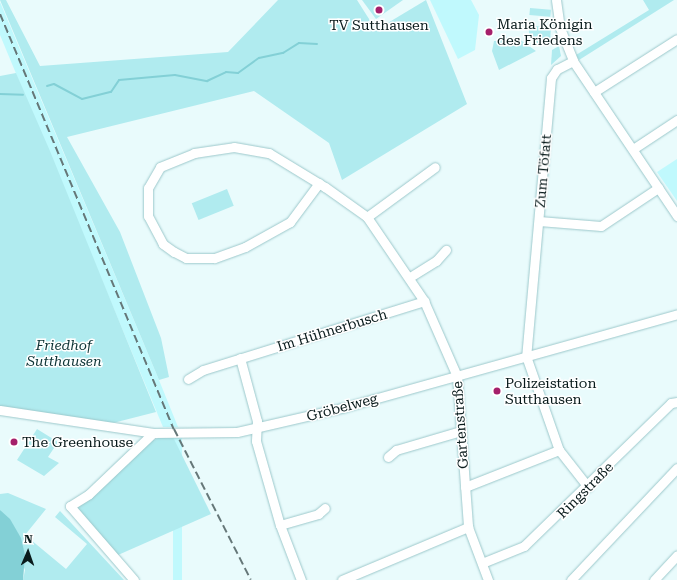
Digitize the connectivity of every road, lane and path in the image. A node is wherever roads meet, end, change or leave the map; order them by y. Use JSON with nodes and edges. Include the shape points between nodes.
{"nodes":[{"id":1,"x":556,"y":0,"type":"edge"},
{"id":2,"x":677,"y":39,"type":"edge"},
{"id":3,"x":573,"y":61,"type":"junction"},
{"id":4,"x":594,"y":92,"type":"junction"},
{"id":5,"x":677,"y":120,"type":"edge"},
{"id":6,"x":633,"y":149,"type":"junction"},
{"id":7,"x":435,"y":167,"type":"dead end"},
{"id":8,"x":319,"y":183,"type":"junction"},
{"id":9,"x":658,"y":188,"type":"junction"},
{"id":10,"x":677,"y":216,"type":"edge"},
{"id":11,"x":367,"y":217,"type":"junction"},
{"id":12,"x":539,"y":221,"type":"junction"},
{"id":13,"x":446,"y":250,"type":"dead end"},
{"id":14,"x":410,"y":277,"type":"junction"},
{"id":15,"x":424,"y":301,"type":"junction"},
{"id":16,"x":677,"y":314,"type":"edge"},
{"id":17,"x":526,"y":356,"type":"junction"},
{"id":18,"x":240,"y":358,"type":"junction"},
{"id":19,"x":457,"y":376,"type":"junction"},
{"id":20,"x":188,"y":380,"type":"dead end"},
{"id":21,"x":677,"y":402,"type":"edge"},
{"id":22,"x":0,"y":410,"type":"edge"},
{"id":23,"x":257,"y":429,"type":"junction"},
{"id":24,"x":461,"y":431,"type":"junction"},
{"id":25,"x":153,"y":433,"type":"junction"},
{"id":26,"x":559,"y":450,"type":"junction"},
{"id":27,"x":388,"y":457,"type":"dead end"},
{"id":28,"x":677,"y":468,"type":"edge"},
{"id":29,"x":465,"y":486,"type":"junction"},
{"id":30,"x":588,"y":487,"type":"junction"},
{"id":31,"x":325,"y":508,"type":"dead end"},
{"id":32,"x":280,"y":525,"type":"junction"},
{"id":33,"x":468,"y":527,"type":"junction"},
{"id":34,"x":677,"y":555,"type":"edge"},
{"id":35,"x":482,"y":563,"type":"junction"},
{"id":36,"x":134,"y":580,"type":"edge"},
{"id":37,"x":301,"y":580,"type":"edge"},
{"id":38,"x":342,"y":580,"type":"edge"},
{"id":39,"x":488,"y":580,"type":"edge"},
{"id":40,"x":571,"y":580,"type":"edge"},
{"id":41,"x":654,"y":580,"type":"edge"}],
"edges":[{"from":1,"to":3,"type":"street","via":[[560,28]]},
{"from":2,"to":4,"type":"street"},
{"from":3,"to":4,"type":"street"},
{"from":3,"to":12,"type":"street","name":"Zum Töfatt","via":[[556,69],[551,78]]},
{"from":4,"to":6,"type":"street"},
{"from":5,"to":6,"type":"street"},
{"from":6,"to":9,"type":"street"},
{"from":7,"to":11,"type":"street"},
{"from":8,"to":8,"type":"street","name":"Gartenstraße","via":[[269,153],[234,147],[207,150],[173,159],[160,167],[148,188],[148,216],[163,244],[174,252],[186,258],[214,258],[245,247],[290,222]]},
{"from":8,"to":11,"type":"street","name":"Gartenstraße"},
{"from":9,"to":10,"type":"street"},
{"from":9,"to":12,"type":"street","via":[[601,226]]},
{"from":11,"to":14,"type":"street","name":"Gartenstraße"},
{"from":12,"to":17,"type":"street","name":"Zum Töfatt"},
{"from":13,"to":14,"type":"street","via":[[436,261]]},
{"from":14,"to":15,"type":"street","name":"Gartenstraße"},
{"from":15,"to":18,"type":"street","name":"Im Hühnerbusch"},
{"from":15,"to":19,"type":"street","name":"Gartenstraße"},
{"from":16,"to":17,"type":"street","name":"Gröbelweg"},
{"from":17,"to":19,"type":"street","name":"Gröbelweg"},
{"from":17,"to":26,"type":"street"},
{"from":18,"to":20,"type":"street","name":"Im Hühnerbusch","via":[[203,370]]},
{"from":18,"to":23,"type":"street"},
{"from":19,"to":23,"type":"street","name":"Gröbelweg"},
{"from":19,"to":24,"type":"street","name":"Gartenstraße"},
{"from":21,"to":30,"type":"street","name":"Ringstraße","via":[[671,402]]},
{"from":22,"to":25,"type":"street","name":"Gröbelweg"},
{"from":23,"to":25,"type":"street","name":"Gröbelweg","via":[[225,434]]},
{"from":23,"to":32,"type":"street","via":[[256,441]]},
{"from":24,"to":27,"type":"street","via":[[396,450]]},
{"from":24,"to":29,"type":"street","name":"Gartenstraße"},
{"from":25,"to":36,"type":"street","via":[[89,494],[70,506]]},
{"from":26,"to":29,"type":"street"},
{"from":26,"to":30,"type":"street"},
{"from":28,"to":40,"type":"street"},
{"from":29,"to":33,"type":"street","name":"Gartenstraße"},
{"from":30,"to":35,"type":"street","name":"Ringstraße","via":[[524,546]]},
{"from":31,"to":32,"type":"street","via":[[318,514]]},
{"from":32,"to":37,"type":"street"},
{"from":33,"to":35,"type":"street","name":"Gartenstraße"},
{"from":33,"to":38,"type":"street"},
{"from":34,"to":41,"type":"street"},
{"from":35,"to":39,"type":"street","name":"Gartenstraße"}]}
